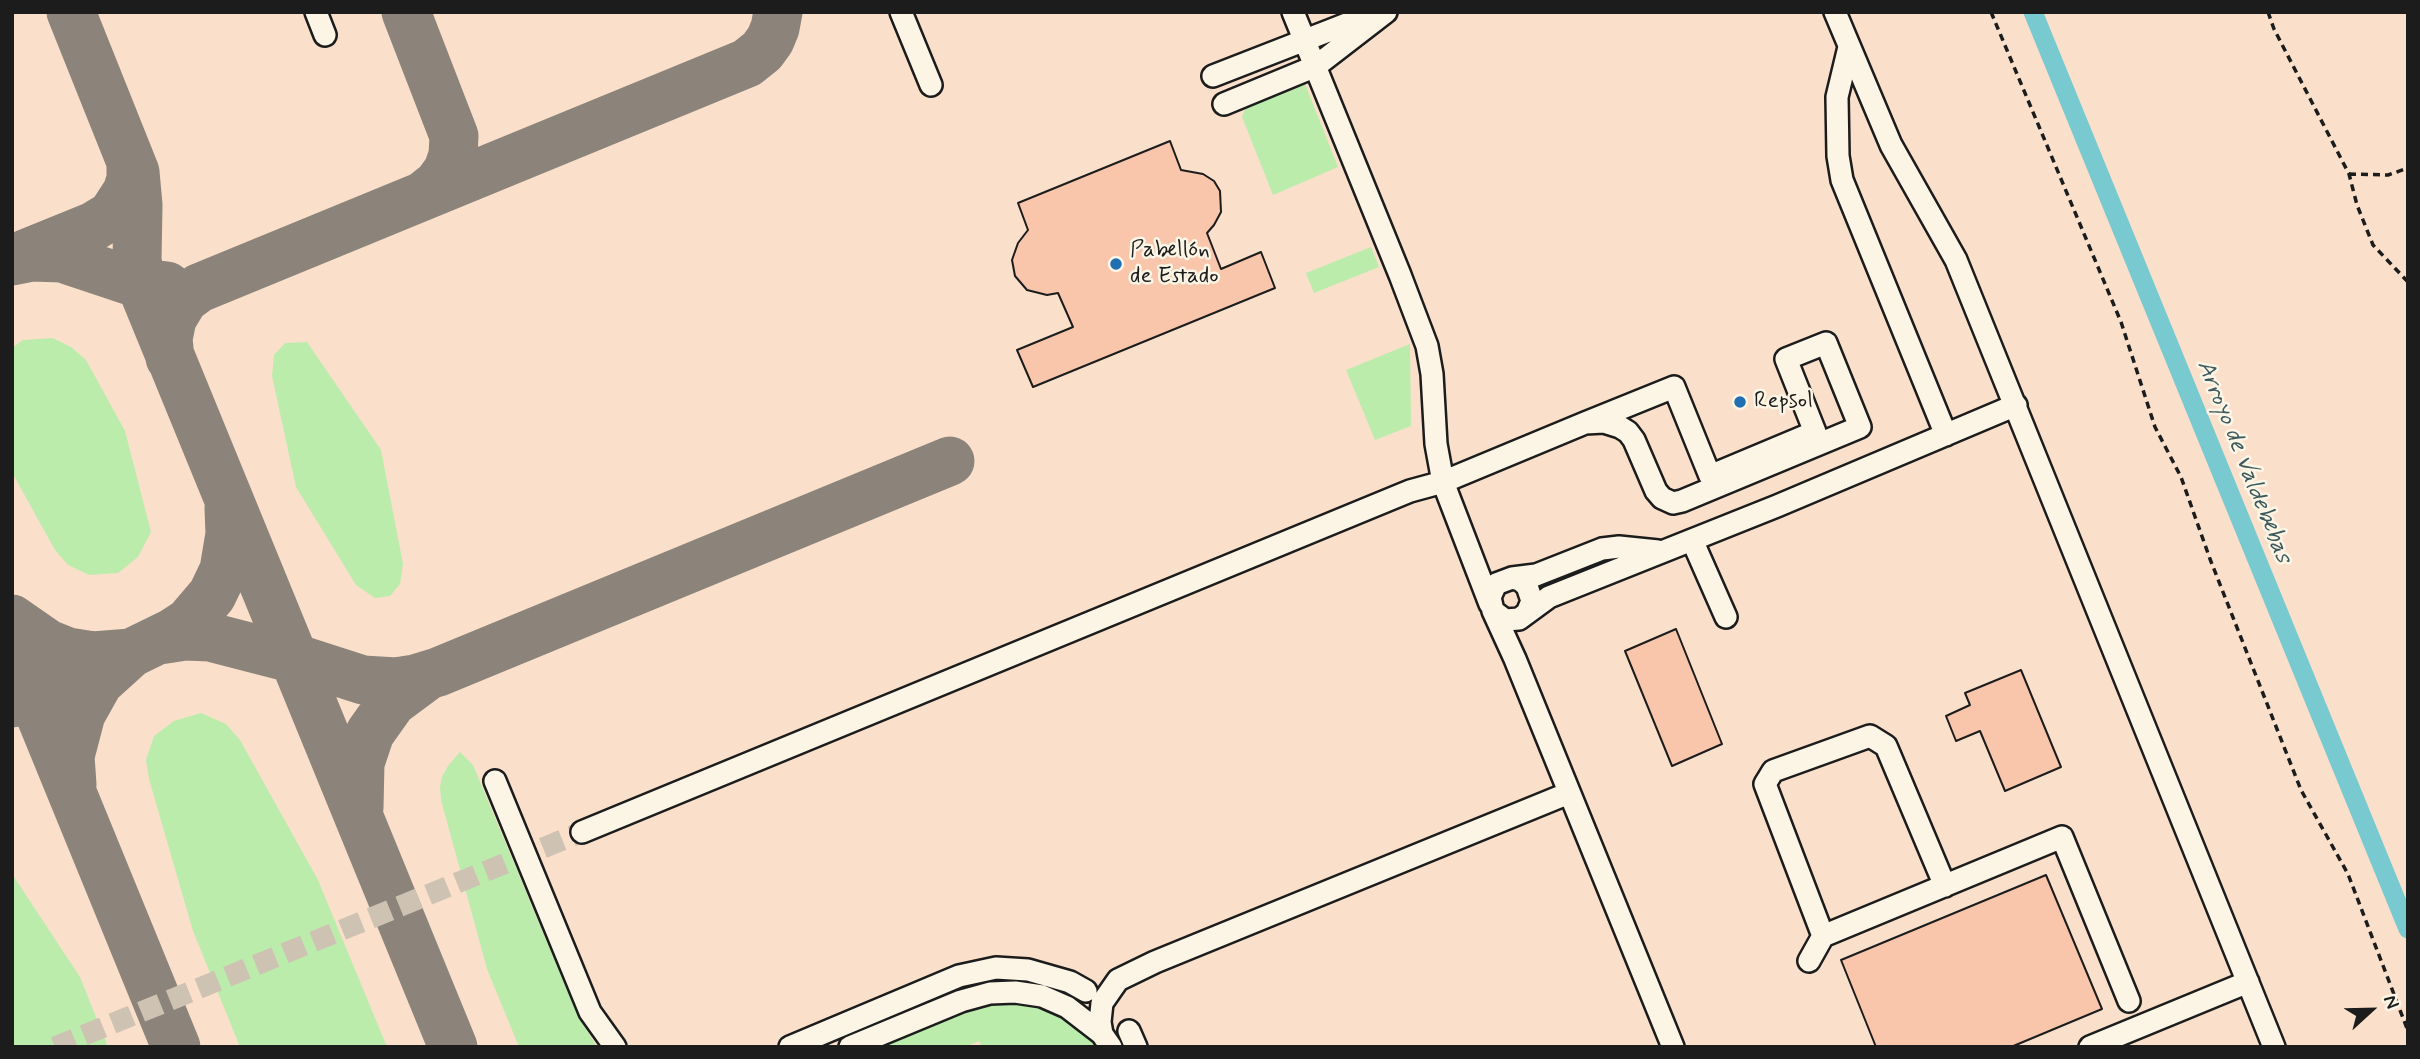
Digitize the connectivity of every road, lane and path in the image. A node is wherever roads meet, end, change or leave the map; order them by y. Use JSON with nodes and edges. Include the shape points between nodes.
{"nodes":[{"id":1,"x":316,"y":12,"type":"edge"},
{"id":2,"x":901,"y":12,"type":"edge"},
{"id":3,"x":1293,"y":12,"type":"edge"},
{"id":4,"x":1378,"y":12,"type":"edge"},
{"id":5,"x":1386,"y":12,"type":"edge"},
{"id":6,"x":1835,"y":12,"type":"edge"},
{"id":7,"x":1991,"y":12,"type":"edge"},
{"id":8,"x":2268,"y":12,"type":"edge"},
{"id":9,"x":325,"y":35,"type":"dead end"},
{"id":10,"x":1305,"y":41,"type":"junction"},
{"id":11,"x":1849,"y":47,"type":"junction"},
{"id":12,"x":1316,"y":66,"type":"junction"},
{"id":13,"x":1213,"y":76,"type":"dead end"},
{"id":14,"x":931,"y":85,"type":"dead end"},
{"id":15,"x":1224,"y":104,"type":"dead end"},
{"id":16,"x":2408,"y":168,"type":"edge"},
{"id":17,"x":2349,"y":174,"type":"junction"},
{"id":18,"x":2408,"y":282,"type":"edge"},
{"id":19,"x":2016,"y":405,"type":"junction"},
{"id":20,"x":1585,"y":423,"type":"junction"},
{"id":21,"x":1946,"y":435,"type":"junction"},
{"id":22,"x":1443,"y":482,"type":"junction"},
{"id":23,"x":1692,"y":540,"type":"junction"},
{"id":24,"x":1468,"y":544,"type":"junction"},
{"id":25,"x":1667,"y":550,"type":"junction"},
{"id":26,"x":1510,"y":578,"type":"junction"},
{"id":27,"x":1492,"y":609,"type":"junction"},
{"id":28,"x":1523,"y":616,"type":"junction"},
{"id":29,"x":1726,"y":617,"type":"dead end"},
{"id":30,"x":1515,"y":659,"type":"junction"},
{"id":31,"x":495,"y":781,"type":"dead end"},
{"id":32,"x":1569,"y":793,"type":"junction"},
{"id":33,"x":582,"y":832,"type":"tunnel mouth"},
{"id":34,"x":1945,"y":886,"type":"junction"},
{"id":35,"x":1823,"y":936,"type":"junction"},
{"id":36,"x":1809,"y":961,"type":"dead end"},
{"id":37,"x":2248,"y":982,"type":"junction"},
{"id":38,"x":1086,"y":991,"type":"dead end"},
{"id":39,"x":2129,"y":1001,"type":"dead end"},
{"id":40,"x":2408,"y":1031,"type":"edge"},
{"id":41,"x":1106,"y":1040,"type":"edge"},
{"id":42,"x":615,"y":1047,"type":"edge"},
{"id":43,"x":790,"y":1047,"type":"edge"},
{"id":44,"x":850,"y":1047,"type":"edge"},
{"id":45,"x":1673,"y":1047,"type":"edge"},
{"id":46,"x":2090,"y":1047,"type":"edge"},
{"id":47,"x":2273,"y":1047,"type":"edge"}],
"edges":[{"from":1,"to":9,"type":"lane"},
{"from":2,"to":14,"type":"lane"},
{"from":3,"to":10,"type":"lane"},
{"from":4,"to":10,"type":"lane"},
{"from":5,"to":12,"type":"lane"},
{"from":6,"to":11,"type":"lane"},
{"from":7,"to":40,"type":"path","via":[[2121,322],[2155,427],[2180,477],[2301,790],[2348,874]]},
{"from":8,"to":17,"type":"path"},
{"from":10,"to":12,"type":"lane"},
{"from":10,"to":13,"type":"lane"},
{"from":11,"to":19,"type":"lane","via":[[1892,145],[1956,260]]},
{"from":11,"to":21,"type":"lane","via":[[1837,97],[1842,180]]},
{"from":12,"to":15,"type":"lane"},
{"from":12,"to":22,"type":"lane","via":[[1427,346]]},
{"from":16,"to":17,"type":"path","via":[[2388,175]]},
{"from":17,"to":18,"type":"path","via":[[2373,245]]},
{"from":19,"to":21,"type":"lane"},
{"from":19,"to":37,"type":"lane"},
{"from":20,"to":20,"type":"lane","via":[[1612,424],[1628,432],[1657,491],[1673,503],[1860,427],[1826,343],[1786,359],[1815,432],[1710,476],[1674,387]]},
{"from":20,"to":22,"type":"lane"},
{"from":21,"to":23,"type":"lane"},
{"from":22,"to":24,"type":"lane"},
{"from":22,"to":33,"type":"lane","via":[[1410,491]]},
{"from":23,"to":25,"type":"lane"},
{"from":23,"to":29,"type":"lane"},
{"from":24,"to":26,"type":"lane","via":[[1487,571]]},
{"from":24,"to":27,"type":"lane"},
{"from":25,"to":26,"type":"lane","via":[[1602,549],[1536,575]]},
{"from":25,"to":28,"type":"lane","via":[[1549,597]]},
{"from":26,"to":27,"type":"lane","via":[[1493,588]]},
{"from":26,"to":28,"type":"lane","via":[[1524,583],[1531,593],[1532,601]]},
{"from":27,"to":28,"type":"lane","via":[[1505,620]]},
{"from":27,"to":30,"type":"lane"},
{"from":28,"to":30,"type":"lane","via":[[1513,636]]},
{"from":30,"to":32,"type":"lane"},
{"from":31,"to":42,"type":"lane","via":[[585,1001]]},
{"from":32,"to":41,"type":"lane","via":[[1118,980],[1102,1003],[1100,1022]]},
{"from":32,"to":45,"type":"lane"},
{"from":34,"to":35,"type":"lane"},
{"from":34,"to":35,"type":"lane","via":[[1886,746],[1870,736],[1773,771],[1765,785]]},
{"from":34,"to":39,"type":"lane","via":[[2062,837]]},
{"from":35,"to":36,"type":"lane"},
{"from":37,"to":46,"type":"lane"},
{"from":37,"to":47,"type":"lane"},
{"from":38,"to":43,"type":"lane","via":[[1028,970],[996,968],[959,976]]},
{"from":41,"to":44,"type":"lane","via":[[1055,1001],[1029,993],[1002,992],[961,1001]]}]}
